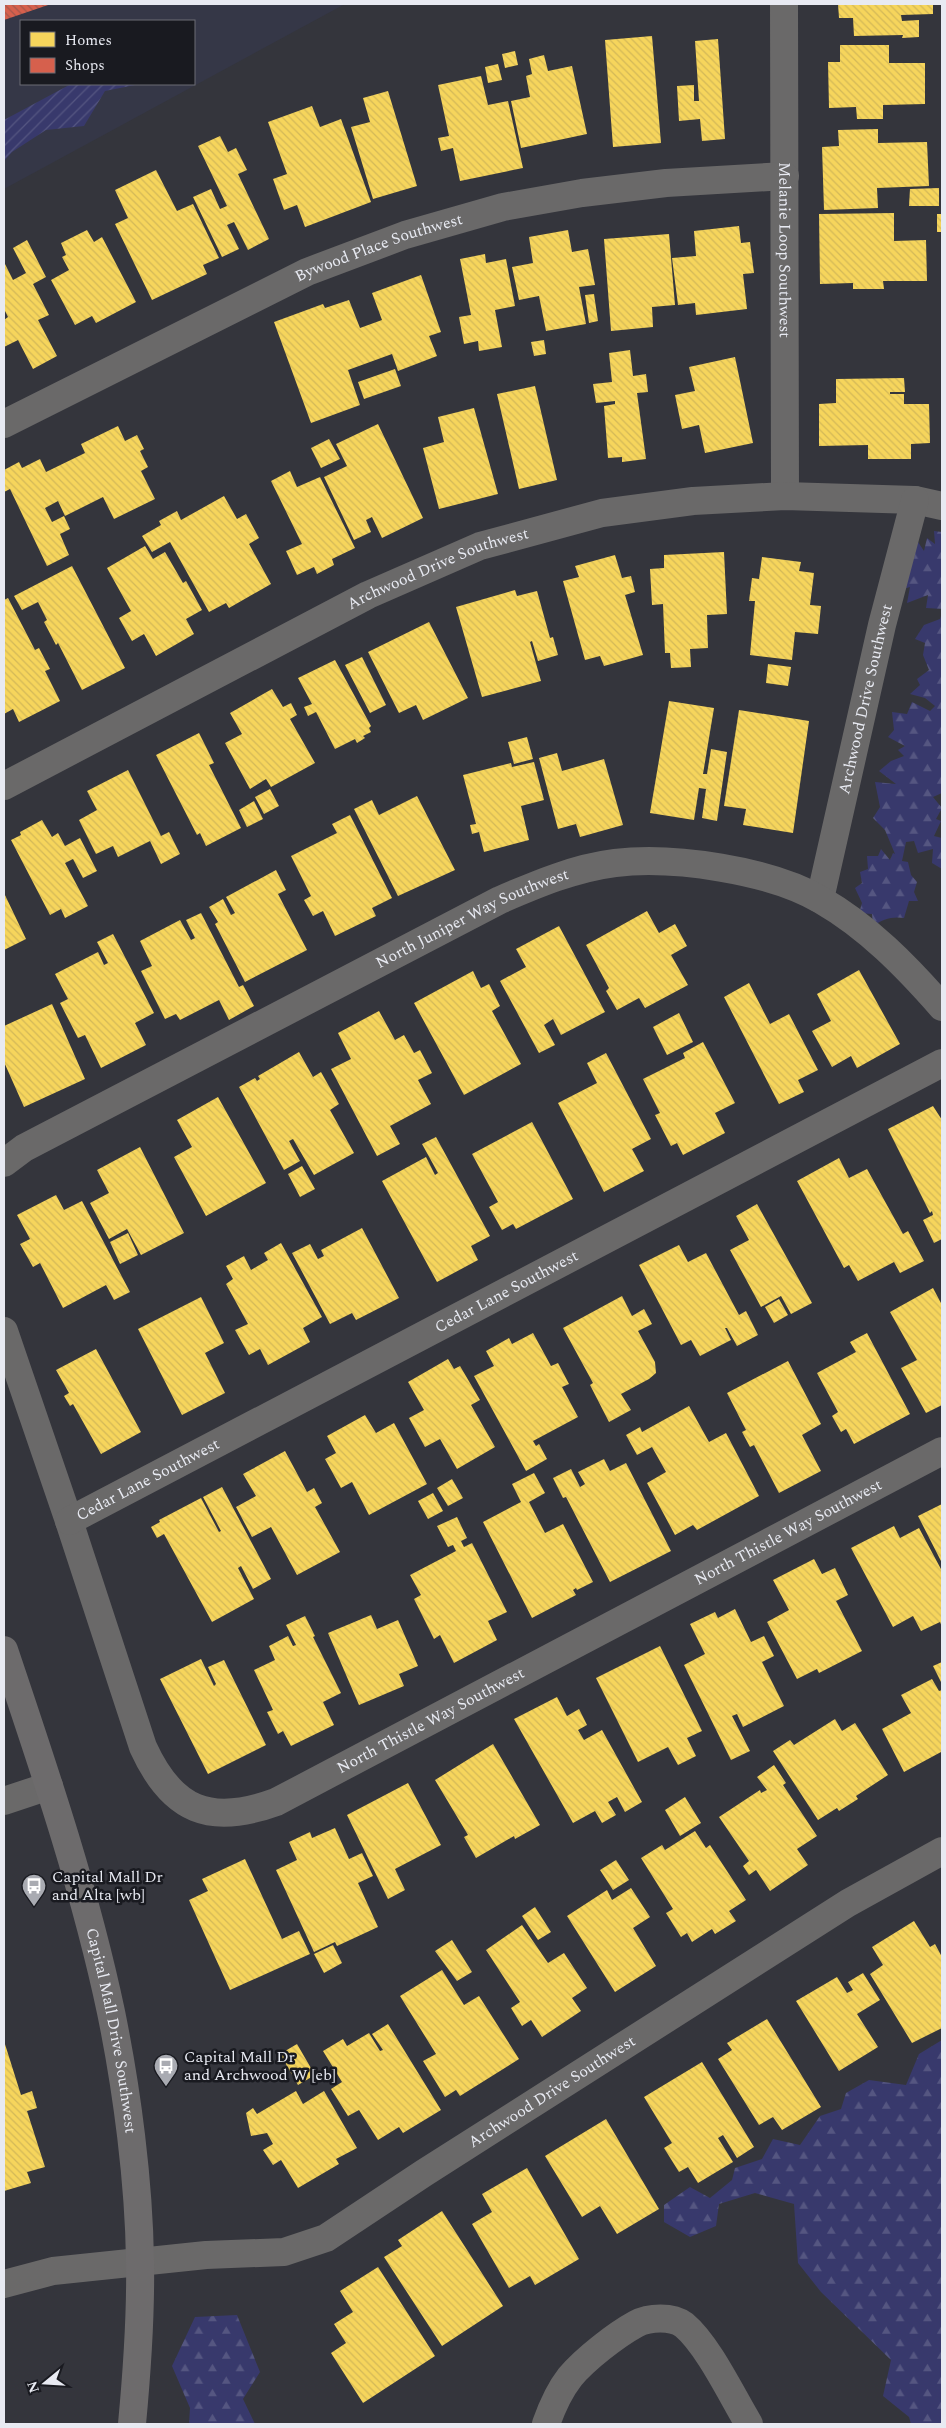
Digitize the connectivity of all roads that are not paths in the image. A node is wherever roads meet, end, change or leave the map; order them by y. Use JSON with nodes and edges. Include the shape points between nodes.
{"nodes":[{"id":1,"x":784,"y":4,"type":"edge"},
{"id":2,"x":785,"y":176,"type":"junction"},
{"id":3,"x":4,"y":424,"type":"edge"},
{"id":4,"x":785,"y":496,"type":"junction"},
{"id":5,"x":915,"y":500,"type":"junction"},
{"id":6,"x":942,"y":506,"type":"edge"},
{"id":7,"x":4,"y":786,"type":"edge"},
{"id":8,"x":820,"y":899,"type":"junction"},
{"id":9,"x":942,"y":1006,"type":"edge"},
{"id":10,"x":942,"y":1063,"type":"edge"},
{"id":11,"x":4,"y":1163,"type":"edge"},
{"id":12,"x":4,"y":1331,"type":"edge"},
{"id":13,"x":942,"y":1451,"type":"edge"},
{"id":14,"x":69,"y":1521,"type":"junction"},
{"id":15,"x":4,"y":1650,"type":"edge"},
{"id":16,"x":49,"y":1786,"type":"junction"},
{"id":17,"x":4,"y":1801,"type":"edge"},
{"id":18,"x":942,"y":1851,"type":"edge"},
{"id":19,"x":140,"y":2261,"type":"junction"},
{"id":20,"x":4,"y":2284,"type":"edge"},
{"id":21,"x":132,"y":2424,"type":"edge"},
{"id":22,"x":546,"y":2424,"type":"edge"},
{"id":23,"x":750,"y":2424,"type":"edge"}],
"edges":[{"from":1,"to":2,"type":"street","name":"Melanie Loop Southwest"},
{"from":2,"to":3,"type":"street","name":"Bywood Place Southwest","via":[[666,182],[582,193],[502,207],[405,235],[307,272]]},
{"from":2,"to":4,"type":"street","name":"Melanie Loop Southwest"},
{"from":4,"to":5,"type":"street","name":"Archwood Drive Southwest"},
{"from":4,"to":7,"type":"street","name":"Archwood Drive Southwest","via":[[693,501],[602,513],[480,546],[368,595]]},
{"from":5,"to":6,"type":"street","name":"Archwood Drive Southwest"},
{"from":5,"to":8,"type":"street","name":"Archwood Drive Southwest","via":[[882,625]]},
{"from":8,"to":9,"type":"street","name":"North Juniper Way Southwest","via":[[876,939]]},
{"from":8,"to":11,"type":"street","name":"North Juniper Way Southwest","via":[[776,881],[719,868],[665,862],[615,863],[572,872],[500,900],[24,1148]]},
{"from":10,"to":14,"type":"street","name":"Cedar Lane Southwest"},
{"from":12,"to":14,"type":"street"},
{"from":13,"to":14,"type":"street","name":"North Thistle Way Southwest","via":[[276,1802],[250,1812],[228,1814],[206,1812],[186,1803],[154,1772]]},
{"from":15,"to":16,"type":"street","name":"Capital Mall Drive Southwest"},
{"from":16,"to":17,"type":"street"},
{"from":16,"to":19,"type":"street","name":"Capital Mall Drive Southwest","via":[[111,2014],[125,2100]]},
{"from":18,"to":19,"type":"street","name":"Archwood Drive Southwest","via":[[848,1903],[424,2172],[326,2238],[284,2252]]},
{"from":19,"to":20,"type":"street","name":"Archwood Drive Southwest","via":[[54,2271]]},
{"from":19,"to":21,"type":"street","name":"Capital Mall Drive Southwest"},
{"from":22,"to":23,"type":"street","via":[[555,2401],[571,2376],[591,2357],[638,2323],[666,2318],[683,2324],[699,2341]]}]}
